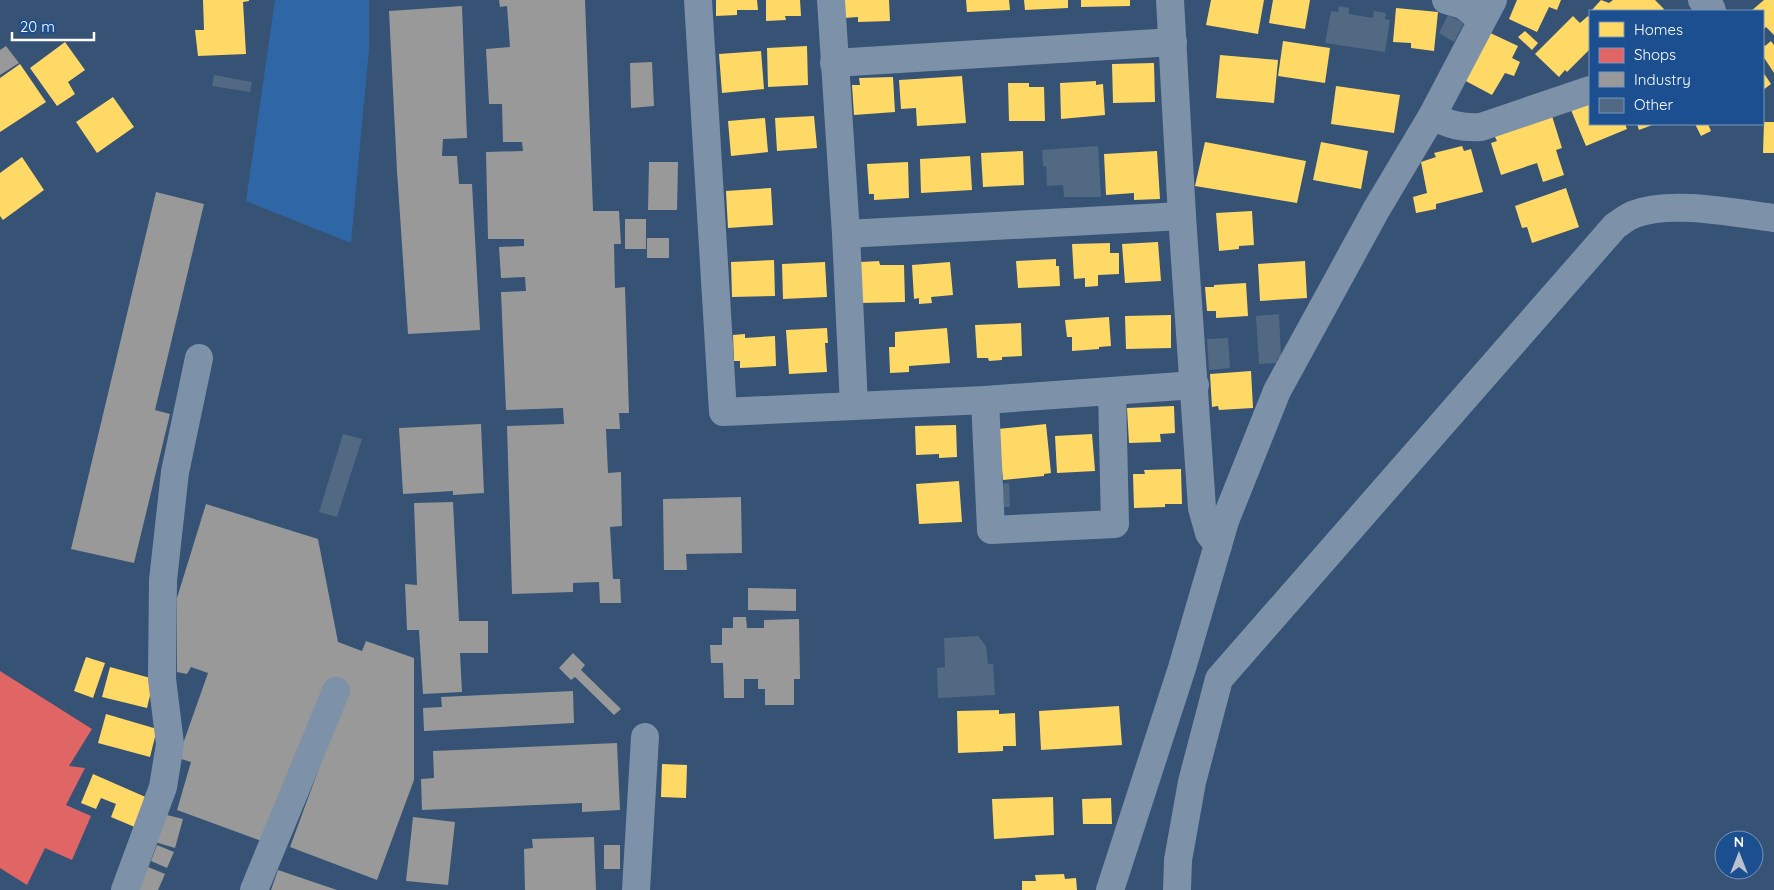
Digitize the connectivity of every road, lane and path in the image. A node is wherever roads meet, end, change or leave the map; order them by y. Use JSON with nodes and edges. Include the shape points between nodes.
{"nodes":[{"id":1,"x":698,"y":0,"type":"edge"},
{"id":2,"x":831,"y":0,"type":"edge"},
{"id":3,"x":1170,"y":0,"type":"edge"},
{"id":4,"x":1446,"y":0,"type":"edge"},
{"id":5,"x":1702,"y":0,"type":"edge"},
{"id":6,"x":1487,"y":10,"type":"edge"},
{"id":7,"x":1712,"y":10,"type":"edge"},
{"id":8,"x":1173,"y":42,"type":"junction"},
{"id":9,"x":834,"y":63,"type":"junction"},
{"id":10,"x":1589,"y":90,"type":"edge"},
{"id":11,"x":1432,"y":116,"type":"junction"},
{"id":12,"x":1182,"y":216,"type":"junction"},
{"id":13,"x":1774,"y":218,"type":"edge"},
{"id":14,"x":846,"y":234,"type":"junction"},
{"id":15,"x":199,"y":358,"type":"dead end"},
{"id":16,"x":1195,"y":385,"type":"junction"},
{"id":17,"x":1112,"y":392,"type":"junction"},
{"id":18,"x":985,"y":400,"type":"junction"},
{"id":19,"x":854,"y":406,"type":"junction"},
{"id":20,"x":1218,"y":545,"type":"junction"},
{"id":21,"x":1182,"y":668,"type":"junction"},
{"id":22,"x":1219,"y":679,"type":"junction"},
{"id":23,"x":336,"y":691,"type":"dead end"},
{"id":24,"x":645,"y":737,"type":"dead end"},
{"id":25,"x":125,"y":890,"type":"edge"},
{"id":26,"x":254,"y":890,"type":"edge"},
{"id":27,"x":636,"y":890,"type":"edge"},
{"id":28,"x":1110,"y":890,"type":"edge"},
{"id":29,"x":1177,"y":890,"type":"edge"}],
"edges":[{"from":1,"to":19,"type":"street","via":[[722,412]]},
{"from":2,"to":9,"type":"street"},
{"from":3,"to":8,"type":"street"},
{"from":4,"to":6,"type":"street"},
{"from":5,"to":7,"type":"street"},
{"from":6,"to":11,"type":"street"},
{"from":8,"to":9,"type":"street"},
{"from":8,"to":12,"type":"street"},
{"from":9,"to":14,"type":"street"},
{"from":10,"to":11,"type":"street","via":[[1481,127],[1463,128]]},
{"from":11,"to":20,"type":"street","via":[[1376,210],[1277,391]]},
{"from":12,"to":14,"type":"street"},
{"from":12,"to":16,"type":"street"},
{"from":13,"to":22,"type":"street","via":[[1701,209],[1659,208],[1634,214],[1615,226]]},
{"from":14,"to":19,"type":"street"},
{"from":15,"to":25,"type":"street","via":[[175,472],[162,580],[162,678],[170,744],[162,788]]},
{"from":16,"to":17,"type":"street"},
{"from":16,"to":20,"type":"street","via":[[1202,508],[1209,533]]},
{"from":17,"to":18,"type":"street"},
{"from":17,"to":18,"type":"street","via":[[1115,524],[991,530]]},
{"from":18,"to":19,"type":"street"},
{"from":20,"to":21,"type":"street"},
{"from":21,"to":22,"type":"street"},
{"from":21,"to":28,"type":"street"},
{"from":22,"to":29,"type":"street","via":[[1192,782],[1178,860]]},
{"from":23,"to":26,"type":"street"},
{"from":24,"to":27,"type":"street"}]}
